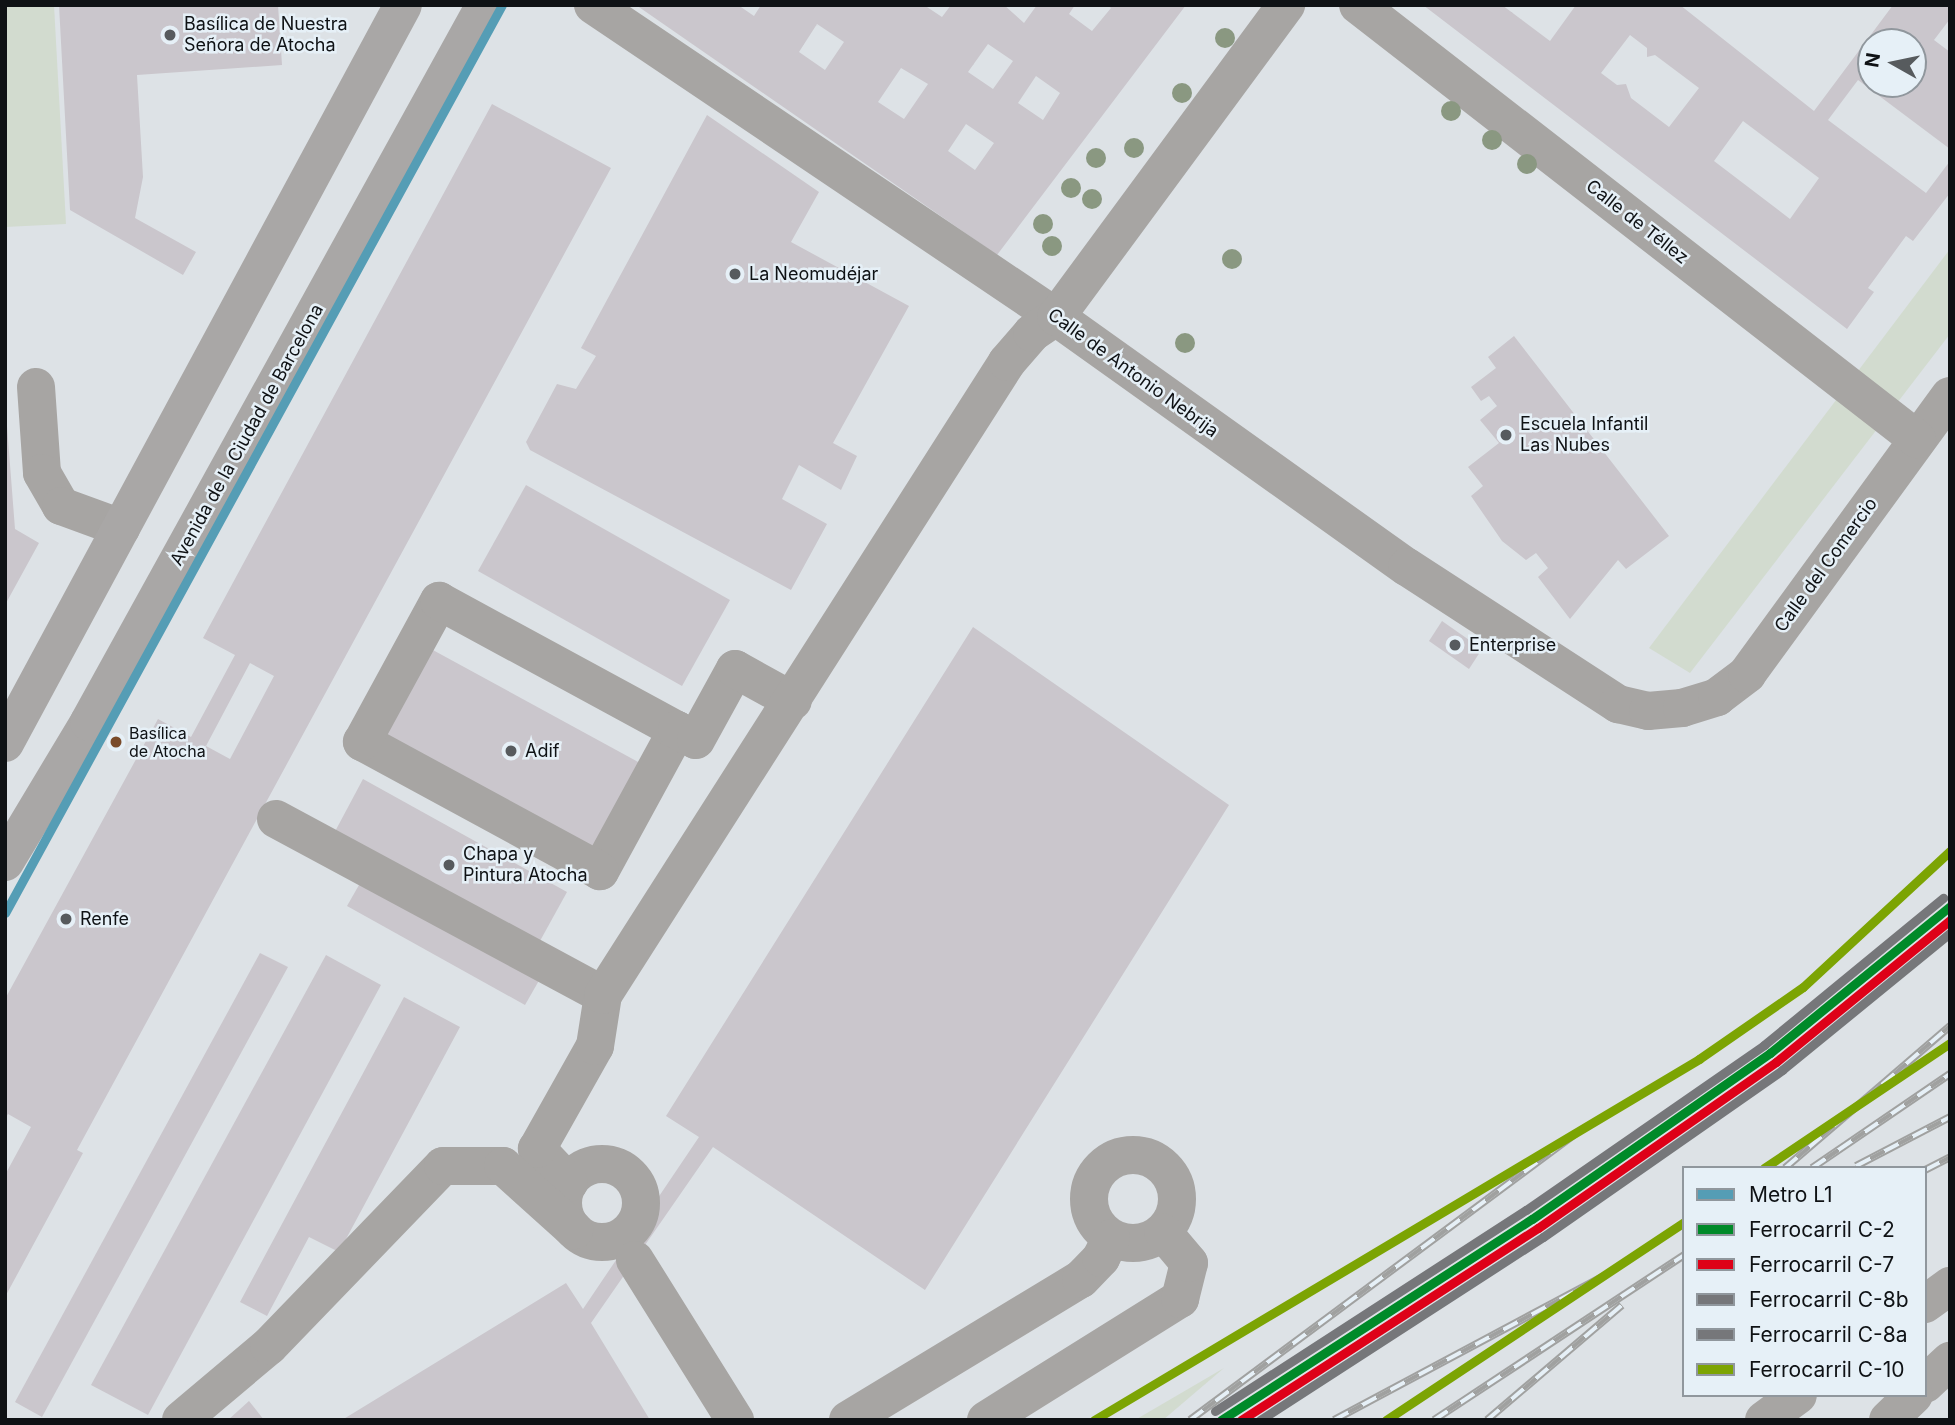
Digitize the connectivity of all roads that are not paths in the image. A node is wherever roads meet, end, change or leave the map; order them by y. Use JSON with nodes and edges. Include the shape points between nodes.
{"nodes":[{"id":1,"x":402,"y":5,"type":"edge"},
{"id":2,"x":485,"y":5,"type":"edge"},
{"id":3,"x":593,"y":5,"type":"edge"},
{"id":4,"x":1286,"y":5,"type":"edge"},
{"id":5,"x":1358,"y":5,"type":"edge"},
{"id":6,"x":1056,"y":317,"type":"junction"},
{"id":7,"x":36,"y":387,"type":"dead end"},
{"id":8,"x":1950,"y":396,"type":"edge"},
{"id":9,"x":1917,"y":439,"type":"junction"},
{"id":10,"x":121,"y":528,"type":"junction"},
{"id":11,"x":793,"y":701,"type":"junction"},
{"id":12,"x":1682,"y":708,"type":"joint"},
{"id":13,"x":677,"y":730,"type":"junction"},
{"id":14,"x":5,"y":743,"type":"edge"},
{"id":15,"x":276,"y":819,"type":"dead end"},
{"id":16,"x":5,"y":862,"type":"edge"},
{"id":17,"x":603,"y":995,"type":"junction"},
{"id":18,"x":569,"y":1183,"type":"junction"},
{"id":19,"x":574,"y":1230,"type":"junction"},
{"id":20,"x":1163,"y":1231,"type":"junction"},
{"id":21,"x":1111,"y":1238,"type":"junction"},
{"id":22,"x":623,"y":1250,"type":"junction"},
{"id":23,"x":1950,"y":1286,"type":"edge"},
{"id":24,"x":1927,"y":1303,"type":"edge"},
{"id":25,"x":1950,"y":1361,"type":"edge"},
{"id":26,"x":1927,"y":1382,"type":"edge"},
{"id":27,"x":1795,"y":1397,"type":"edge"},
{"id":28,"x":1911,"y":1397,"type":"edge"},
{"id":29,"x":181,"y":1420,"type":"edge"},
{"id":30,"x":735,"y":1420,"type":"edge"},
{"id":31,"x":848,"y":1420,"type":"edge"},
{"id":32,"x":986,"y":1420,"type":"edge"},
{"id":33,"x":1764,"y":1420,"type":"edge"},
{"id":34,"x":1888,"y":1420,"type":"edge"}],
"edges":[{"from":1,"to":10,"type":"main road"},
{"from":2,"to":16,"type":"main road","name":"Avenida de la Ciudad de Barcelona","via":[[89,722]]},
{"from":3,"to":6,"type":"street","name":"Calle de Antonio Nebrija"},
{"from":4,"to":6,"type":"street"},
{"from":5,"to":9,"type":"street","name":"Calle de Téllez"},
{"from":6,"to":11,"type":"street","via":[[1032,333],[1007,362]]},
{"from":6,"to":12,"type":"street","name":"Calle de Antonio Nebrija","via":[[1407,567],[1590,689],[1618,704]]},
{"from":7,"to":10,"type":"street","via":[[42,473],[61,506]]},
{"from":8,"to":9,"type":"street","name":"Calle del Comercio"},
{"from":9,"to":12,"type":"street","name":"Calle del Comercio","via":[[1747,674],[1717,697]]},
{"from":10,"to":14,"type":"main road"},
{"from":11,"to":13,"type":"street","via":[[735,669],[696,740]]},
{"from":11,"to":17,"type":"street"},
{"from":13,"to":13,"type":"street","via":[[600,871],[362,742],[439,601]]},
{"from":15,"to":17,"type":"street"},
{"from":17,"to":18,"type":"street","via":[[595,1046],[537,1149]]},
{"from":18,"to":19,"type":"street","via":[[563,1207]]},
{"from":18,"to":22,"type":"street","via":[[576,1173],[600,1164],[612,1165],[633,1180],[641,1203],[638,1216],[623,1236]]},
{"from":19,"to":22,"type":"street"},
{"from":19,"to":29,"type":"street","via":[[503,1166],[443,1166],[269,1346]]},
{"from":20,"to":21,"type":"street","via":[[1133,1244]]},
{"from":20,"to":21,"type":"street","via":[[1176,1207],[1173,1180],[1153,1160],[1130,1154],[1107,1163],[1091,1183],[1093,1220]]},
{"from":20,"to":32,"type":"street","via":[[1189,1263],[1180,1299]]},
{"from":21,"to":31,"type":"street","via":[[1101,1258],[1081,1279]]},
{"from":22,"to":30,"type":"street"},
{"from":23,"to":24,"type":"street"},
{"from":25,"to":26,"type":"street"},
{"from":27,"to":33,"type":"street"},
{"from":28,"to":34,"type":"street"}]}
